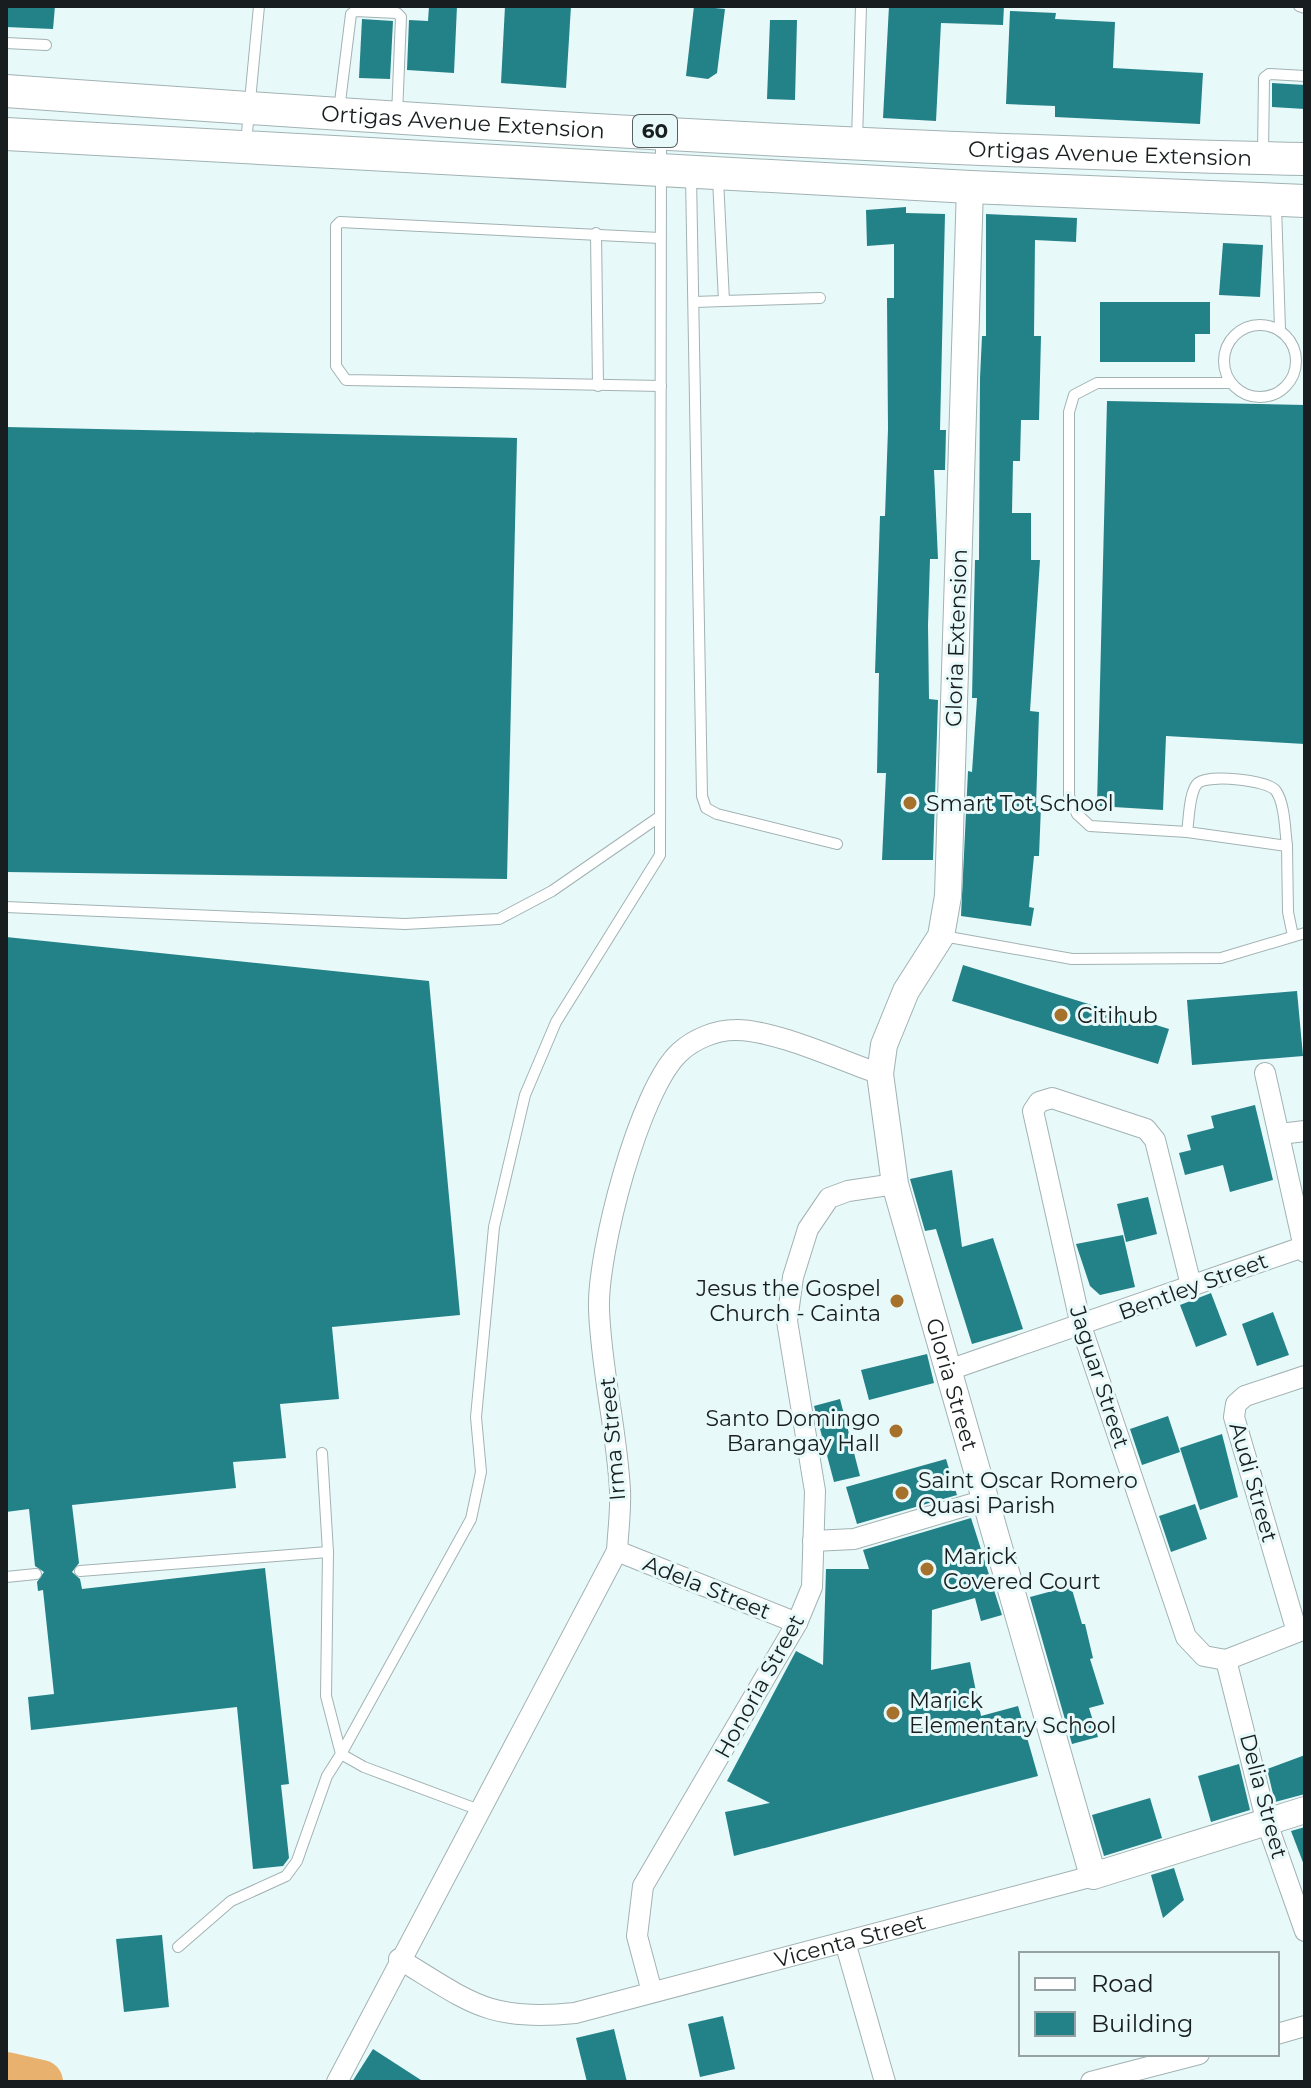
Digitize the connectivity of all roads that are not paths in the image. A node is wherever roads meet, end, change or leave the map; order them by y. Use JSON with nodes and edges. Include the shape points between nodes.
{"nodes":[{"id":1,"x":259,"y":6,"type":"edge"},
{"id":2,"x":861,"y":6,"type":"edge"},
{"id":3,"x":6,"y":43,"type":"edge"},
{"id":4,"x":46,"y":45,"type":"dead end"},
{"id":5,"x":1305,"y":76,"type":"edge"},
{"id":6,"x":6,"y":91,"type":"edge"},
{"id":7,"x":248,"y":108,"type":"junction"},
{"id":8,"x":339,"y":112,"type":"junction"},
{"id":9,"x":397,"y":117,"type":"junction"},
{"id":10,"x":661,"y":131,"type":"junction"},
{"id":11,"x":6,"y":134,"type":"edge"},
{"id":12,"x":857,"y":142,"type":"junction"},
{"id":13,"x":246,"y":147,"type":"junction"},
{"id":14,"x":1263,"y":158,"type":"junction"},
{"id":15,"x":1305,"y":159,"type":"edge"},
{"id":16,"x":658,"y":170,"type":"junction"},
{"id":17,"x":705,"y":172,"type":"junction"},
{"id":18,"x":970,"y":187,"type":"junction"},
{"id":19,"x":1290,"y":200,"type":"edge"},
{"id":20,"x":596,"y":233,"type":"junction"},
{"id":21,"x":660,"y":238,"type":"junction"},
{"id":22,"x":820,"y":298,"type":"dead end"},
{"id":23,"x":724,"y":301,"type":"junction"},
{"id":24,"x":694,"y":302,"type":"junction"},
{"id":25,"x":1280,"y":329,"type":"junction"},
{"id":26,"x":1231,"y":383,"type":"junction"},
{"id":27,"x":598,"y":386,"type":"junction"},
{"id":28,"x":661,"y":386,"type":"junction"},
{"id":29,"x":659,"y":817,"type":"junction"},
{"id":30,"x":1187,"y":832,"type":"junction"},
{"id":31,"x":837,"y":844,"type":"dead end"},
{"id":32,"x":1287,"y":846,"type":"junction"},
{"id":33,"x":6,"y":907,"type":"edge"},
{"id":34,"x":1305,"y":933,"type":"edge"},
{"id":35,"x":941,"y":936,"type":"junction"},
{"id":36,"x":1293,"y":936,"type":"junction"},
{"id":37,"x":1265,"y":1073,"type":"dead end"},
{"id":38,"x":880,"y":1074,"type":"junction"},
{"id":39,"x":1305,"y":1131,"type":"edge"},
{"id":40,"x":1280,"y":1134,"type":"junction"},
{"id":41,"x":895,"y":1184,"type":"junction"},
{"id":42,"x":1304,"y":1250,"type":"edge"},
{"id":43,"x":1191,"y":1285,"type":"junction"},
{"id":44,"x":1081,"y":1326,"type":"junction"},
{"id":45,"x":946,"y":1371,"type":"junction"},
{"id":46,"x":1305,"y":1376,"type":"edge"},
{"id":47,"x":322,"y":1453,"type":"dead end"},
{"id":48,"x":985,"y":1500,"type":"junction"},
{"id":49,"x":813,"y":1541,"type":"junction"},
{"id":50,"x":617,"y":1551,"type":"junction"},
{"id":51,"x":328,"y":1552,"type":"junction"},
{"id":52,"x":80,"y":1571,"type":"dead end"},
{"id":53,"x":36,"y":1574,"type":"dead end"},
{"id":54,"x":6,"y":1577,"type":"edge"},
{"id":55,"x":797,"y":1623,"type":"junction"},
{"id":56,"x":1301,"y":1630,"type":"edge"},
{"id":57,"x":1226,"y":1660,"type":"junction"},
{"id":58,"x":341,"y":1754,"type":"junction"},
{"id":59,"x":1305,"y":1810,"type":"edge"},
{"id":60,"x":482,"y":1811,"type":"junction"},
{"id":61,"x":1267,"y":1823,"type":"junction"},
{"id":62,"x":1093,"y":1876,"type":"junction"},
{"id":63,"x":1305,"y":1931,"type":"edge"},
{"id":64,"x":845,"y":1942,"type":"junction"},
{"id":65,"x":178,"y":1947,"type":"dead end"},
{"id":66,"x":399,"y":1959,"type":"junction"},
{"id":67,"x":652,"y":1992,"type":"junction"},
{"id":68,"x":1305,"y":2026,"type":"edge"},
{"id":69,"x":1279,"y":2033,"type":"edge"},
{"id":70,"x":1191,"y":2056,"type":"edge"},
{"id":71,"x":337,"y":2082,"type":"edge"},
{"id":72,"x":885,"y":2082,"type":"edge"},
{"id":73,"x":1091,"y":2082,"type":"edge"}],
"edges":[{"from":1,"to":7,"type":"lane"},
{"from":2,"to":12,"type":"lane"},
{"from":3,"to":4,"type":"lane"},
{"from":5,"to":14,"type":"lane","via":[[1264,78]]},
{"from":6,"to":7,"type":"main road","name":"Ortigas Avenue Extension","number":"60"},
{"from":7,"to":8,"type":"main road","name":"Ortigas Avenue Extension","number":"60"},
{"from":7,"to":13,"type":"lane"},
{"from":8,"to":9,"type":"main road","name":"Ortigas Avenue Extension","number":"60"},
{"from":8,"to":9,"type":"lane","via":[[351,14],[397,13]]},
{"from":9,"to":10,"type":"main road","name":"Ortigas Avenue Extension","number":"60"},
{"from":10,"to":12,"type":"main road","name":"Ortigas Avenue Extension","number":"60"},
{"from":10,"to":16,"type":"lane"},
{"from":11,"to":13,"type":"main road","name":"Ortigas Avenue Extension","number":"60"},
{"from":12,"to":14,"type":"main road","name":"Ortigas Avenue Extension","number":"60"},
{"from":13,"to":16,"type":"main road","name":"Ortigas Avenue Extension","number":"60"},
{"from":14,"to":15,"type":"main road","name":"Ortigas Avenue Extension","number":"60"},
{"from":16,"to":17,"type":"main road","name":"Ortigas Avenue Extension","number":"60"},
{"from":16,"to":21,"type":"lane"},
{"from":17,"to":18,"type":"main road","name":"Ortigas Avenue Extension","number":"60"},
{"from":17,"to":23,"type":"lane"},
{"from":17,"to":24,"type":"lane"},
{"from":18,"to":19,"type":"main road","name":"Ortigas Avenue Extension","number":"60"},
{"from":18,"to":35,"type":"street","name":"Gloria Extension","via":[[948,896]]},
{"from":19,"to":25,"type":"lane"},
{"from":20,"to":21,"type":"lane"},
{"from":20,"to":27,"type":"lane"},
{"from":20,"to":27,"type":"lane","via":[[340,222],[336,366],[346,380]]},
{"from":21,"to":28,"type":"lane"},
{"from":22,"to":23,"type":"lane"},
{"from":23,"to":24,"type":"lane"},
{"from":24,"to":31,"type":"lane","via":[[702,796],[706,808]]},
{"from":25,"to":26,"type":"lane","via":[[1255,324],[1233,336],[1223,360]]},
{"from":25,"to":26,"type":"lane","via":[[1297,362],[1288,385],[1278,393],[1253,397]]},
{"from":26,"to":30,"type":"lane","via":[[1097,383],[1074,395],[1069,412],[1069,796],[1090,826]]},
{"from":27,"to":28,"type":"lane"},
{"from":28,"to":29,"type":"lane"},
{"from":29,"to":33,"type":"lane","via":[[552,891],[499,919],[405,924]]},
{"from":29,"to":58,"type":"lane","via":[[660,855],[556,1022],[525,1095],[494,1227],[477,1405],[481,1472],[471,1519]]},
{"from":30,"to":32,"type":"lane"},
{"from":30,"to":32,"type":"lane","via":[[1199,782],[1266,783],[1279,796]]},
{"from":32,"to":36,"type":"lane"},
{"from":34,"to":36,"type":"lane"},
{"from":35,"to":36,"type":"lane","via":[[1072,959],[1221,958]]},
{"from":35,"to":38,"type":"street","name":"Gloria Extension","via":[[906,991],[884,1045]]},
{"from":37,"to":40,"type":"street"},
{"from":38,"to":41,"type":"street","name":"Gloria Street"},
{"from":38,"to":50,"type":"street","name":"Irma Street","via":[[735,1029],[689,1044],[668,1068],[616,1195],[601,1267],[599,1310],[620,1491]]},
{"from":39,"to":40,"type":"street"},
{"from":40,"to":42,"type":"street"},
{"from":41,"to":45,"type":"street","name":"Gloria Street"},
{"from":41,"to":49,"type":"street","name":"Honoria Street","via":[[829,1198],[808,1229],[793,1277],[787,1321],[815,1491]]},
{"from":42,"to":43,"type":"street","name":"Bentley Street"},
{"from":43,"to":44,"type":"street","name":"Bentley Street"},
{"from":43,"to":44,"type":"street","name":"Jaguar Street","via":[[1155,1140],[1146,1129],[1052,1098],[1039,1102],[1033,1111]]},
{"from":44,"to":45,"type":"street","name":"Bentley Street"},
{"from":44,"to":57,"type":"street","name":"Jaguar Street","via":[[1186,1637],[1204,1656]]},
{"from":45,"to":48,"type":"street","name":"Gloria Street"},
{"from":46,"to":56,"type":"street","name":"Audi Street","via":[[1245,1396],[1236,1404],[1234,1417]]},
{"from":47,"to":51,"type":"lane"},
{"from":48,"to":49,"type":"street","via":[[854,1539]]},
{"from":48,"to":62,"type":"street","name":"Gloria Street"},
{"from":49,"to":55,"type":"street","name":"Honoria Street","via":[[812,1587]]},
{"from":50,"to":55,"type":"street","name":"Adela Street"},
{"from":50,"to":60,"type":"street","name":"Irma Street"},
{"from":51,"to":52,"type":"lane"},
{"from":51,"to":58,"type":"lane","via":[[326,1696]]},
{"from":53,"to":54,"type":"lane"},
{"from":55,"to":67,"type":"street","name":"Honoria Street","via":[[643,1886],[637,1936]]},
{"from":56,"to":57,"type":"street"},
{"from":57,"to":61,"type":"street","name":"Delia Street"},
{"from":58,"to":60,"type":"lane"},
{"from":58,"to":65,"type":"lane","via":[[286,1876],[231,1901]]},
{"from":59,"to":61,"type":"street","name":"Vicenta Street"},
{"from":60,"to":66,"type":"street","name":"Irma Street"},
{"from":61,"to":62,"type":"street","name":"Vicenta Street"},
{"from":61,"to":63,"type":"street","name":"Delia Street"},
{"from":62,"to":64,"type":"street","name":"Vicenta Street"},
{"from":64,"to":67,"type":"street","name":"Vicenta Street"},
{"from":64,"to":72,"type":"street"},
{"from":66,"to":67,"type":"street","name":"Vicenta Street","via":[[476,2006],[507,2016],[575,2013]]},
{"from":66,"to":71,"type":"street","name":"Irma Street"},
{"from":68,"to":69,"type":"street"},
{"from":70,"to":73,"type":"street"}]}
